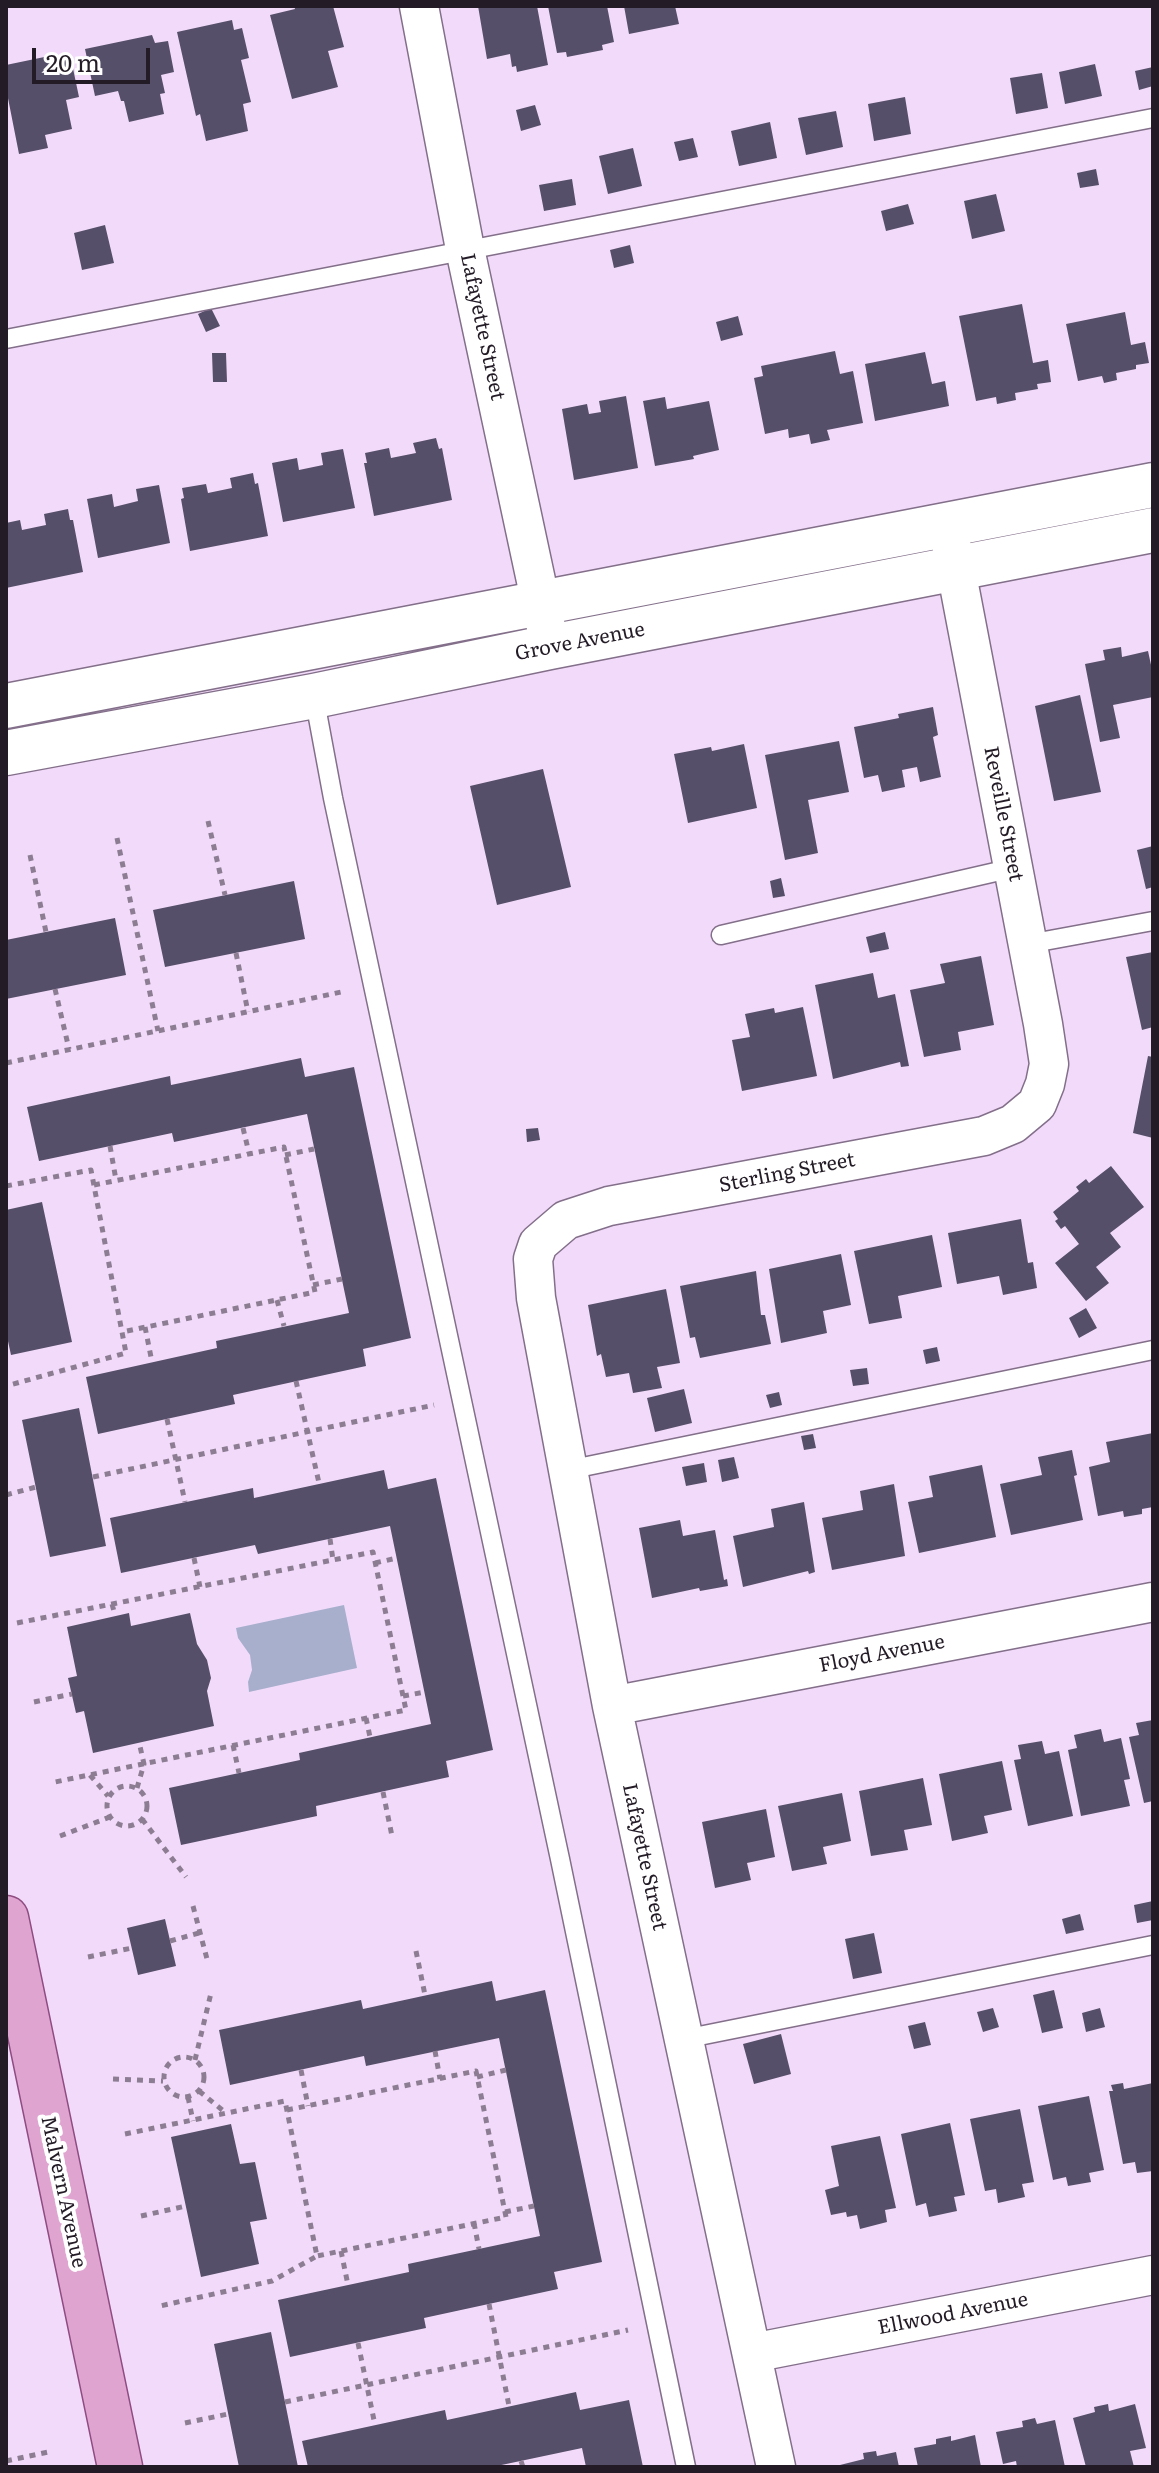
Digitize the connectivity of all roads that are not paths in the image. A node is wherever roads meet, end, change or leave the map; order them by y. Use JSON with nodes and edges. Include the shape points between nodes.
{"nodes":[{"id":1,"x":419,"y":6,"type":"edge"},
{"id":2,"x":1153,"y":118,"type":"edge"},
{"id":3,"x":465,"y":249,"type":"junction"},
{"id":4,"x":6,"y":339,"type":"edge"},
{"id":5,"x":1153,"y":485,"type":"edge"},
{"id":6,"x":947,"y":524,"type":"junction"},
{"id":7,"x":1153,"y":530,"type":"edge"},
{"id":8,"x":956,"y":569,"type":"junction"},
{"id":9,"x":542,"y":604,"type":"junction"},
{"id":10,"x":550,"y":647,"type":"junction"},
{"id":11,"x":314,"y":696,"type":"junction"},
{"id":12,"x":6,"y":706,"type":"edge"},
{"id":13,"x":6,"y":753,"type":"edge"},
{"id":14,"x":1013,"y":868,"type":"junction"},
{"id":15,"x":1153,"y":921,"type":"edge"},
{"id":16,"x":721,"y":935,"type":"dead end"},
{"id":17,"x":1028,"y":944,"type":"junction"},
{"id":18,"x":1037,"y":1104,"type":"joint"},
{"id":19,"x":538,"y":1244,"type":"joint"},
{"id":20,"x":1153,"y":1350,"type":"edge"},
{"id":21,"x":568,"y":1470,"type":"junction"},
{"id":22,"x":1153,"y":1602,"type":"edge"},
{"id":23,"x":612,"y":1706,"type":"junction"},
{"id":24,"x":6,"y":1918,"type":"edge"},
{"id":25,"x":1153,"y":1945,"type":"edge"},
{"id":26,"x":684,"y":2039,"type":"junction"},
{"id":27,"x":1153,"y":2275,"type":"edge"},
{"id":28,"x":752,"y":2353,"type":"junction"},
{"id":29,"x":120,"y":2467,"type":"edge"},
{"id":30,"x":686,"y":2467,"type":"edge"},
{"id":31,"x":776,"y":2467,"type":"edge"}],
"edges":[{"from":1,"to":3,"type":"street","name":"Lafayette Street"},
{"from":2,"to":3,"type":"lane"},
{"from":3,"to":4,"type":"lane"},
{"from":3,"to":9,"type":"street","name":"Lafayette Street"},
{"from":5,"to":6,"type":"main road"},
{"from":6,"to":8,"type":"street","name":"Reveille Street"},
{"from":6,"to":9,"type":"main road"},
{"from":7,"to":8,"type":"main road","name":"Grove Avenue"},
{"from":8,"to":10,"type":"main road","name":"Grove Avenue"},
{"from":8,"to":14,"type":"street","name":"Reveille Street"},
{"from":9,"to":10,"type":"street","name":"Lafayette Street"},
{"from":9,"to":12,"type":"main road"},
{"from":10,"to":11,"type":"main road","name":"Grove Avenue"},
{"from":11,"to":13,"type":"main road","name":"Grove Avenue"},
{"from":11,"to":30,"type":"lane"},
{"from":14,"to":16,"type":"lane"},
{"from":14,"to":17,"type":"street","name":"Reveille Street"},
{"from":15,"to":17,"type":"lane"},
{"from":17,"to":18,"type":"street","name":"Reveille Street","via":[[1049,1064]]},
{"from":18,"to":19,"type":"street","name":"Sterling Street","via":[[1013,1124],[984,1136],[609,1206],[566,1220]]},
{"from":19,"to":21,"type":"street","name":"Lafayette Street","via":[[533,1273]]},
{"from":20,"to":21,"type":"lane"},
{"from":21,"to":23,"type":"street","name":"Lafayette Street"},
{"from":22,"to":23,"type":"street","name":"Floyd Avenue"},
{"from":23,"to":26,"type":"street","name":"Lafayette Street"},
{"from":24,"to":29,"type":"main road","name":"Malvern Avenue"},
{"from":25,"to":26,"type":"lane"},
{"from":26,"to":28,"type":"street","name":"Lafayette Street"},
{"from":27,"to":28,"type":"street","name":"Ellwood Avenue"},
{"from":28,"to":31,"type":"street","name":"Lafayette Street"}]}
